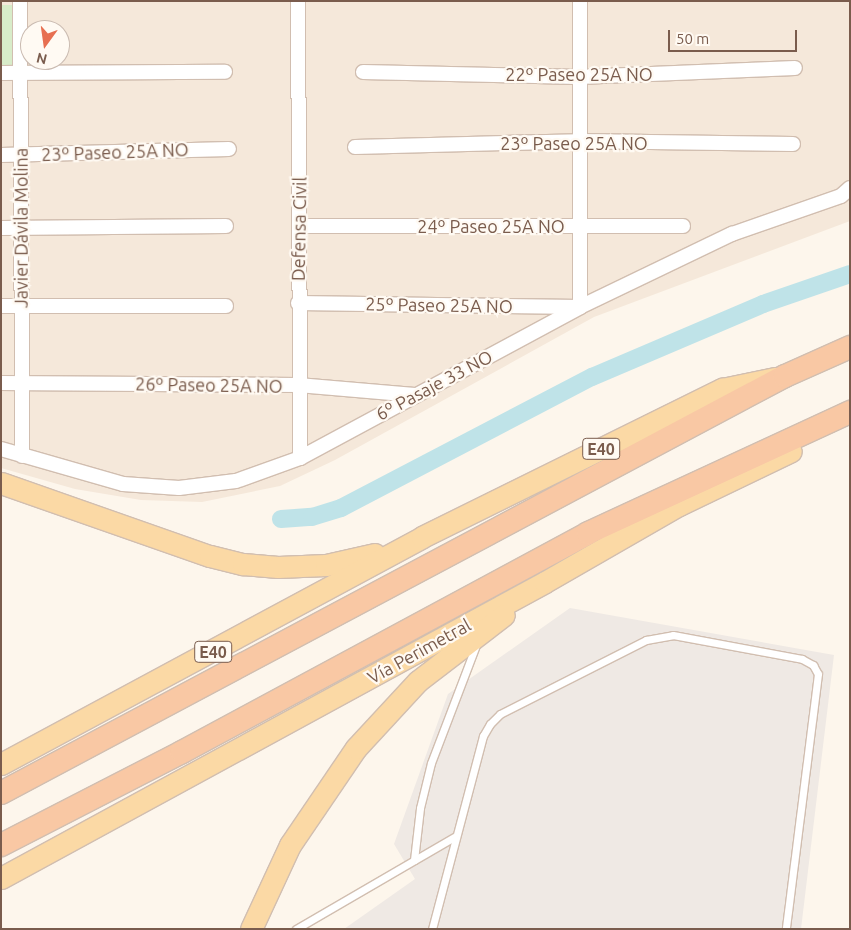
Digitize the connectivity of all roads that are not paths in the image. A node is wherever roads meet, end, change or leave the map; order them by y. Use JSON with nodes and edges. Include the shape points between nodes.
{"nodes":[{"id":1,"x":20,"y":1,"type":"edge"},
{"id":2,"x":298,"y":1,"type":"edge"},
{"id":3,"x":580,"y":1,"type":"edge"},
{"id":4,"x":795,"y":68,"type":"dead end"},
{"id":5,"x":225,"y":72,"type":"dead end"},
{"id":6,"x":363,"y":72,"type":"dead end"},
{"id":7,"x":1,"y":73,"type":"edge"},
{"id":8,"x":20,"y":73,"type":"junction"},
{"id":9,"x":579,"y":77,"type":"junction"},
{"id":10,"x":579,"y":142,"type":"junction"},
{"id":11,"x":793,"y":144,"type":"dead end"},
{"id":12,"x":355,"y":147,"type":"dead end"},
{"id":13,"x":229,"y":148,"type":"dead end"},
{"id":14,"x":1,"y":155,"type":"edge"},
{"id":15,"x":20,"y":155,"type":"junction"},
{"id":16,"x":850,"y":188,"type":"edge"},
{"id":17,"x":226,"y":226,"type":"dead end"},
{"id":18,"x":300,"y":226,"type":"junction"},
{"id":19,"x":582,"y":226,"type":"junction"},
{"id":20,"x":683,"y":226,"type":"dead end"},
{"id":21,"x":1,"y":228,"type":"edge"},
{"id":22,"x":22,"y":228,"type":"junction"},
{"id":23,"x":298,"y":303,"type":"junction"},
{"id":24,"x":22,"y":305,"type":"junction"},
{"id":25,"x":1,"y":306,"type":"edge"},
{"id":26,"x":226,"y":306,"type":"dead end"},
{"id":27,"x":580,"y":307,"type":"junction"},
{"id":28,"x":850,"y":346,"type":"edge"},
{"id":29,"x":785,"y":376,"type":"junction"},
{"id":30,"x":21,"y":382,"type":"junction"},
{"id":31,"x":1,"y":383,"type":"edge"},
{"id":32,"x":298,"y":386,"type":"junction"},
{"id":33,"x":416,"y":395,"type":"junction"},
{"id":34,"x":841,"y":416,"type":"edge"},
{"id":35,"x":1,"y":449,"type":"edge"},
{"id":36,"x":22,"y":456,"type":"junction"},
{"id":37,"x":300,"y":458,"type":"junction"},
{"id":38,"x":1,"y":483,"type":"edge"},
{"id":39,"x":422,"y":537,"type":"junction"},
{"id":40,"x":545,"y":582,"type":"junction"},
{"id":41,"x":479,"y":635,"type":"junction"},
{"id":42,"x":1,"y":764,"type":"edge"},
{"id":43,"x":1,"y":793,"type":"edge"},
{"id":44,"x":454,"y":837,"type":"junction"},
{"id":45,"x":1,"y":845,"type":"edge"},
{"id":46,"x":414,"y":860,"type":"junction"},
{"id":47,"x":1,"y":878,"type":"edge"},
{"id":48,"x":251,"y":929,"type":"edge"},
{"id":49,"x":296,"y":929,"type":"edge"},
{"id":50,"x":432,"y":929,"type":"edge"},
{"id":51,"x":786,"y":929,"type":"edge"}],
"edges":[{"from":1,"to":8,"type":"street","name":"Javier Dávila Molina"},
{"from":2,"to":18,"type":"street","name":"Defensa Civil"},
{"from":3,"to":9,"type":"street"},
{"from":4,"to":9,"type":"street","name":"22º Paseo 25A NO"},
{"from":5,"to":8,"type":"street"},
{"from":6,"to":9,"type":"street","name":"22º Paseo 25A NO"},
{"from":7,"to":8,"type":"street"},
{"from":8,"to":15,"type":"street","name":"Javier Dávila Molina"},
{"from":9,"to":10,"type":"street"},
{"from":10,"to":11,"type":"street","name":"23º Paseo 25A NO"},
{"from":10,"to":12,"type":"street","name":"23º Paseo 25A NO"},
{"from":10,"to":19,"type":"street"},
{"from":13,"to":15,"type":"street","name":"23º Paseo 25A NO"},
{"from":14,"to":15,"type":"street","name":"23º Paseo 25A NO"},
{"from":15,"to":22,"type":"street","name":"Javier Dávila Molina"},
{"from":16,"to":27,"type":"street","name":"6º Pasaje 33 NO","via":[[841,196],[732,234]]},
{"from":17,"to":22,"type":"street"},
{"from":18,"to":19,"type":"street","name":"24º Paseo 25A NO"},
{"from":18,"to":23,"type":"street","name":"Defensa Civil"},
{"from":19,"to":20,"type":"street","name":"24º Paseo 25A NO"},
{"from":19,"to":27,"type":"street"},
{"from":21,"to":22,"type":"street"},
{"from":22,"to":24,"type":"street","name":"Javier Dávila Molina"},
{"from":23,"to":27,"type":"street","name":"25º Paseo 25A NO"},
{"from":23,"to":32,"type":"street","name":"Defensa Civil"},
{"from":24,"to":25,"type":"street"},
{"from":24,"to":26,"type":"street"},
{"from":24,"to":30,"type":"street","name":"Javier Dávila Molina"},
{"from":27,"to":33,"type":"street","name":"6º Pasaje 33 NO"},
{"from":28,"to":29,"type":"highway","number":"E40"},
{"from":29,"to":39,"type":"main road","number":"E40","via":[[722,389]]},
{"from":29,"to":43,"type":"highway"},
{"from":30,"to":31,"type":"street","name":"26º Paseo 25A NO"},
{"from":30,"to":32,"type":"street","name":"26º Paseo 25A NO"},
{"from":30,"to":36,"type":"street","name":"Javier Dávila Molina"},
{"from":32,"to":33,"type":"street","name":"26º Paseo 25A NO"},
{"from":32,"to":37,"type":"street","name":"Defensa Civil"},
{"from":33,"to":37,"type":"street","name":"6º Pasaje 33 NO"},
{"from":34,"to":40,"type":"main road","name":"Vía Perimetral","via":[[801,446],[679,505]]},
{"from":34,"to":45,"type":"highway","name":"Vía Perimetral","via":[[588,533],[182,752]]},
{"from":35,"to":36,"type":"street","name":"6º Pasaje 33 NO"},
{"from":36,"to":37,"type":"street","name":"6º Pasaje 33 NO","via":[[123,484],[180,488],[236,482]]},
{"from":38,"to":39,"type":"main road","via":[[210,556],[243,564],[326,566],[359,559]]},
{"from":39,"to":42,"type":"main road","number":"E40"},
{"from":40,"to":41,"type":"main road"},
{"from":40,"to":47,"type":"main road","name":"Vía Perimetral"},
{"from":41,"to":46,"type":"lane","via":[[431,763],[420,808]]},
{"from":41,"to":48,"type":"main road","via":[[418,681],[356,748],[290,845]]},
{"from":44,"to":46,"type":"lane"},
{"from":44,"to":50,"type":"lane"},
{"from":44,"to":51,"type":"lane","via":[[483,736],[500,714],[660,636],[673,635],[802,659],[813,665],[818,674],[818,690]]},
{"from":46,"to":49,"type":"lane"}]}
